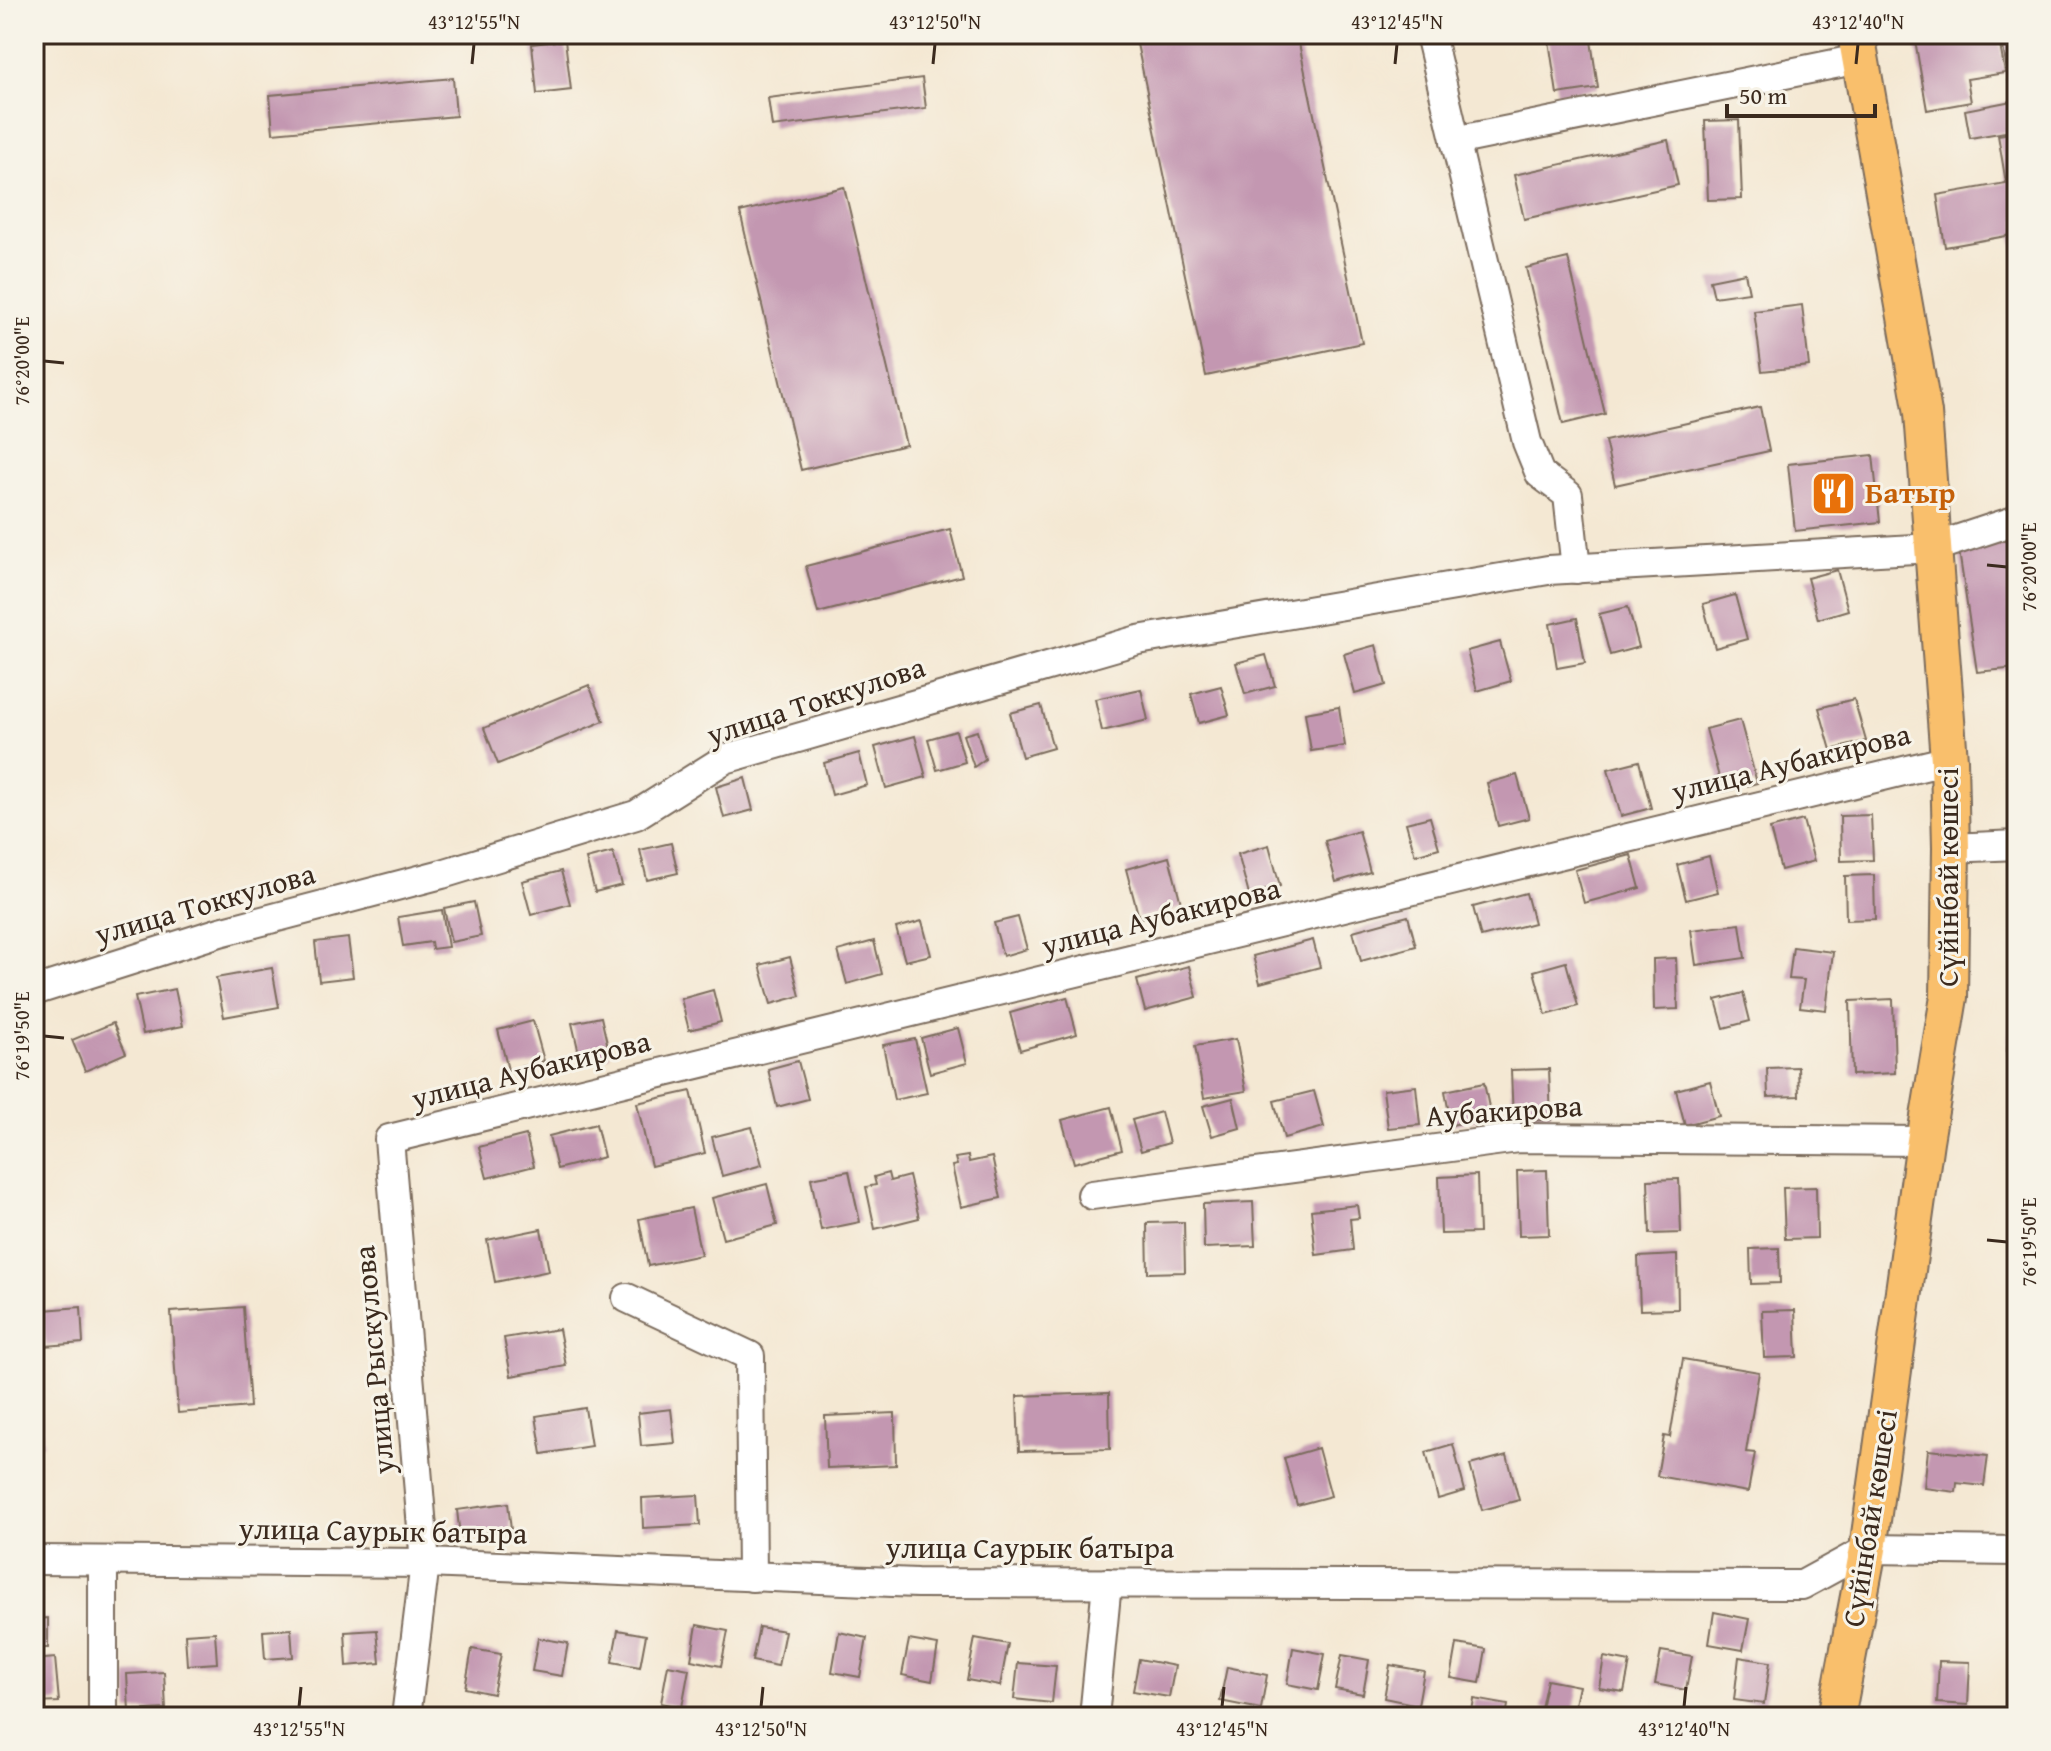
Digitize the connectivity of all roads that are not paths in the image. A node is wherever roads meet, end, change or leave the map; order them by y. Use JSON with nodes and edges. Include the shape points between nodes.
{"nodes":[{"id":1,"x":1430,"y":34,"type":"edge"},
{"id":2,"x":1858,"y":46,"type":"edge"},
{"id":3,"x":1455,"y":141,"type":"junction"},
{"id":4,"x":2017,"y":520,"type":"edge"},
{"id":5,"x":1932,"y":548,"type":"junction"},
{"id":6,"x":1576,"y":569,"type":"junction"},
{"id":7,"x":1949,"y":760,"type":"junction"},
{"id":8,"x":2017,"y":845,"type":"edge"},
{"id":9,"x":1951,"y":848,"type":"junction"},
{"id":10,"x":34,"y":991,"type":"edge"},
{"id":11,"x":389,"y":1139,"type":"joint"},
{"id":12,"x":1925,"y":1141,"type":"junction"},
{"id":13,"x":1092,"y":1195,"type":"dead end"},
{"id":14,"x":627,"y":1298,"type":"dead end"},
{"id":15,"x":1868,"y":1549,"type":"junction"},
{"id":16,"x":2017,"y":1551,"type":"edge"},
{"id":17,"x":34,"y":1560,"type":"edge"},
{"id":18,"x":103,"y":1561,"type":"junction"},
{"id":19,"x":425,"y":1563,"type":"junction"},
{"id":20,"x":752,"y":1577,"type":"junction"},
{"id":21,"x":1107,"y":1583,"type":"junction"},
{"id":22,"x":103,"y":1717,"type":"edge"},
{"id":23,"x":406,"y":1717,"type":"edge"},
{"id":24,"x":1094,"y":1717,"type":"edge"},
{"id":25,"x":1836,"y":1717,"type":"edge"}],
"edges":[{"from":1,"to":3,"type":"street"},
{"from":2,"to":3,"type":"street"},
{"from":2,"to":5,"type":"main road","name":"Сүйінбай көшесі","via":[[1923,413]]},
{"from":3,"to":6,"type":"street","via":[[1527,442],[1540,474],[1568,495]]},
{"from":4,"to":5,"type":"street","name":"улица Токкулова"},
{"from":5,"to":6,"type":"street","name":"улица Токкулова"},
{"from":5,"to":7,"type":"main road","name":"Сүйінбай көшесі"},
{"from":6,"to":10,"type":"street","name":"улица Токкулова","via":[[1138,640],[725,759],[636,815],[442,874],[220,932]]},
{"from":7,"to":9,"type":"main road","name":"Сүйінбай көшесі"},
{"from":7,"to":11,"type":"street","name":"улица Аубакирова"},
{"from":8,"to":9,"type":"street"},
{"from":9,"to":12,"type":"main road","name":"Сүйінбай көшесі","via":[[1949,997]]},
{"from":11,"to":19,"type":"street","name":"улица Рыскулова"},
{"from":12,"to":13,"type":"street","name":"Аубакирова","via":[[1518,1138]]},
{"from":12,"to":15,"type":"main road","name":"Сүйінбай көшесі"},
{"from":14,"to":20,"type":"street","via":[[750,1356]]},
{"from":15,"to":16,"type":"street","name":"улица Саурык батыра"},
{"from":15,"to":21,"type":"street","name":"улица Саурык батыра","via":[[1802,1585]]},
{"from":15,"to":25,"type":"main road","name":"Сүйінбай көшесі"},
{"from":17,"to":18,"type":"street","name":"улица Саурык батыра"},
{"from":18,"to":19,"type":"street","name":"улица Саурык батыра"},
{"from":18,"to":22,"type":"street"},
{"from":19,"to":20,"type":"street","name":"улица Саурык батыра"},
{"from":19,"to":23,"type":"street","name":"улица Рыскулова"},
{"from":20,"to":21,"type":"street","name":"улица Саурык батыра"},
{"from":21,"to":24,"type":"street"}]}
